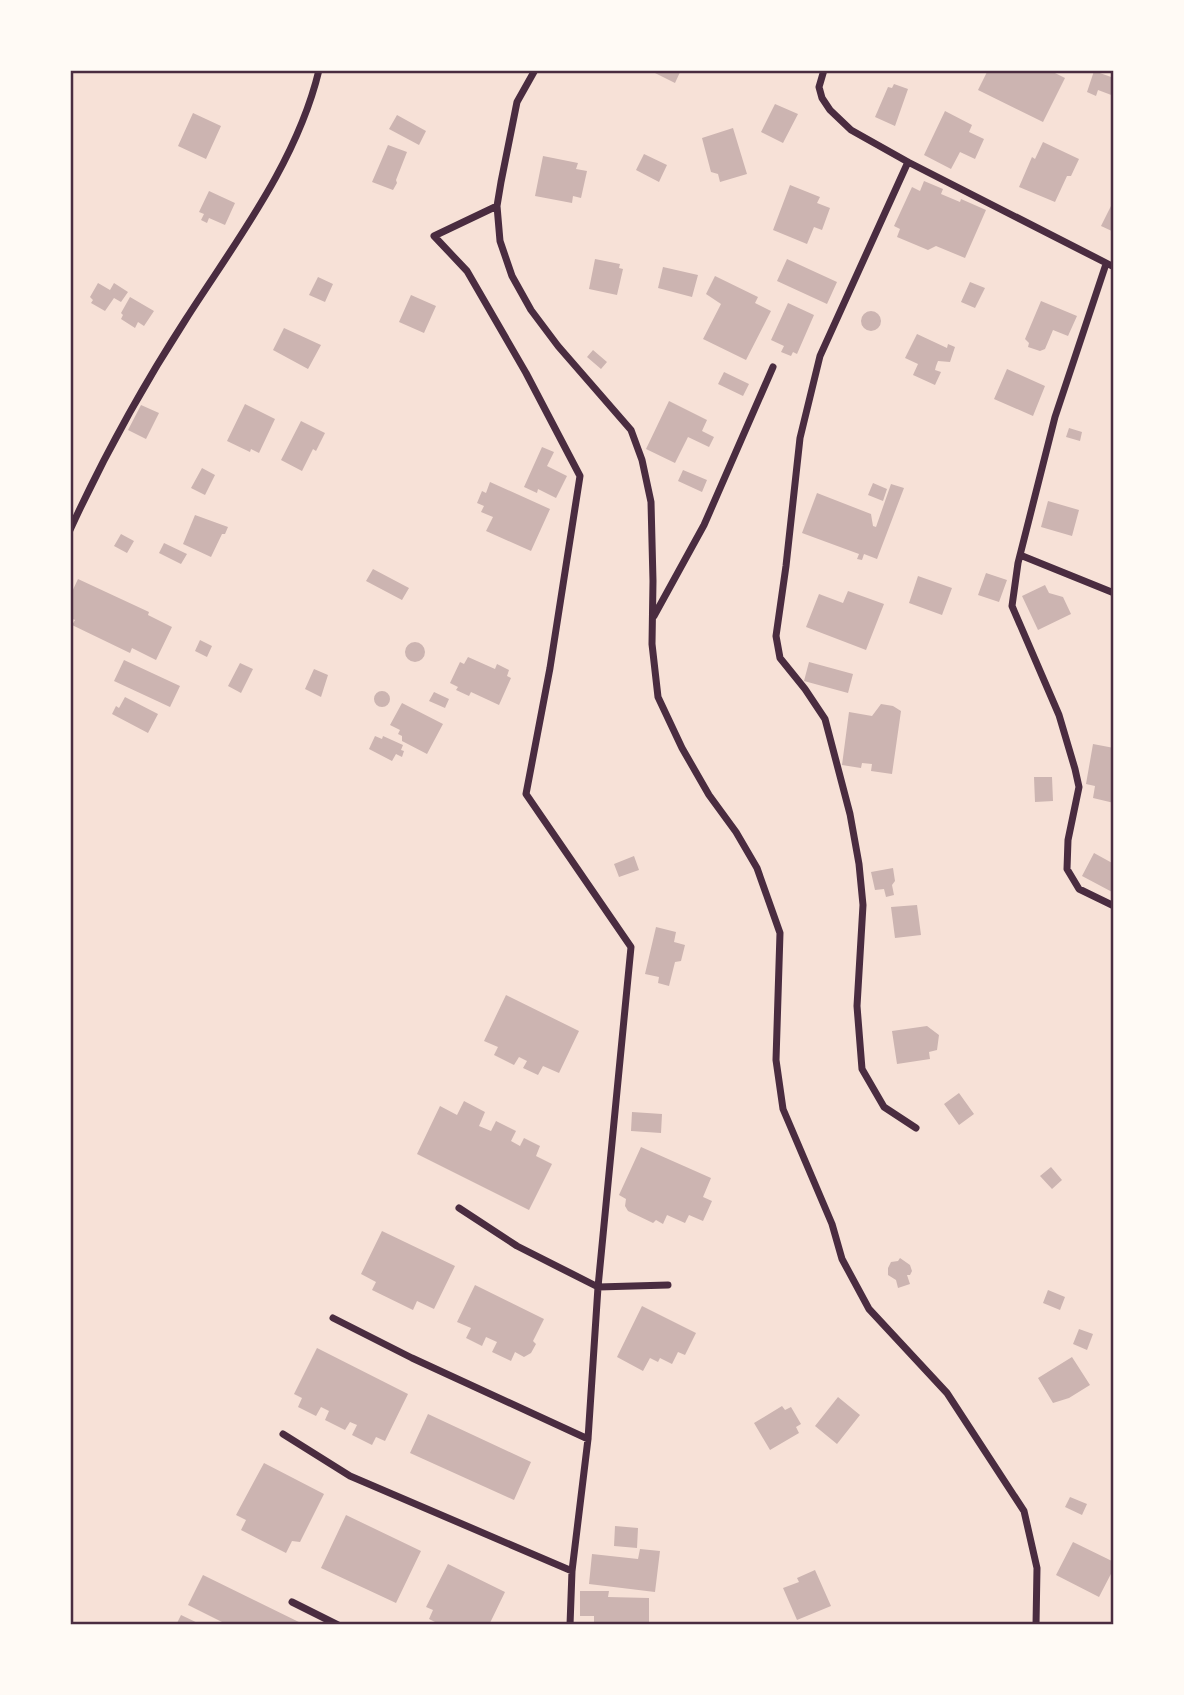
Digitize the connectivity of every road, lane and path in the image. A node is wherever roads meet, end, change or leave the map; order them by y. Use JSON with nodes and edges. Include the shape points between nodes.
{"nodes":[{"id":1,"x":318,"y":70,"type":"edge"},
{"id":2,"x":535,"y":70,"type":"edge"},
{"id":3,"x":824,"y":70,"type":"edge"},
{"id":4,"x":908,"y":162,"type":"junction"},
{"id":5,"x":497,"y":206,"type":"junction"},
{"id":6,"x":1110,"y":265,"type":"edge"},
{"id":7,"x":773,"y":367,"type":"dead end"},
{"id":8,"x":70,"y":530,"type":"edge"},
{"id":9,"x":1020,"y":555,"type":"junction"},
{"id":10,"x":1114,"y":593,"type":"edge"},
{"id":11,"x":653,"y":620,"type":"junction"},
{"id":12,"x":1114,"y":906,"type":"edge"},
{"id":13,"x":916,"y":1128,"type":"dead end"},
{"id":14,"x":459,"y":1208,"type":"dead end"},
{"id":15,"x":668,"y":1284,"type":"dead end"},
{"id":16,"x":598,"y":1287,"type":"junction"},
{"id":17,"x":333,"y":1318,"type":"dead end"},
{"id":18,"x":284,"y":1434,"type":"dead end"},
{"id":19,"x":588,"y":1439,"type":"junction"},
{"id":20,"x":572,"y":1571,"type":"junction"},
{"id":21,"x":292,"y":1602,"type":"dead end"},
{"id":22,"x":338,"y":1625,"type":"edge"},
{"id":23,"x":570,"y":1625,"type":"edge"},
{"id":24,"x":1036,"y":1625,"type":"edge"}],
"edges":[{"from":1,"to":8,"type":"street","via":[[294,140],[273,182],[141,389]]},
{"from":2,"to":5,"type":"street","via":[[517,102]]},
{"from":3,"to":4,"type":"street","via":[[819,87],[830,110],[851,130]]},
{"from":4,"to":6,"type":"street"},
{"from":4,"to":13,"type":"street","via":[[820,356],[800,438],[776,636],[780,657],[825,719],[850,814],[863,905],[857,1006],[862,1069],[884,1107]]},
{"from":5,"to":11,"type":"street","via":[[500,241],[531,310],[632,430],[651,502]]},
{"from":5,"to":16,"type":"street","via":[[434,236],[467,271],[580,476],[526,794],[631,947]]},
{"from":6,"to":9,"type":"street","via":[[1055,417]]},
{"from":7,"to":11,"type":"street","via":[[704,525]]},
{"from":9,"to":10,"type":"street"},
{"from":9,"to":12,"type":"street","via":[[1012,606],[1063,724],[1079,788],[1067,869],[1079,889]]},
{"from":11,"to":24,"type":"street","via":[[658,697],[709,795],[757,868],[780,933],[776,1060],[783,1109],[832,1224],[842,1259],[869,1309],[947,1393],[1024,1511],[1037,1568]]},
{"from":14,"to":16,"type":"street","via":[[517,1246]]},
{"from":15,"to":16,"type":"street"},
{"from":16,"to":19,"type":"street"},
{"from":17,"to":19,"type":"street"},
{"from":18,"to":20,"type":"street","via":[[351,1476]]},
{"from":19,"to":20,"type":"street"},
{"from":20,"to":23,"type":"street"},
{"from":21,"to":22,"type":"street"}]}
